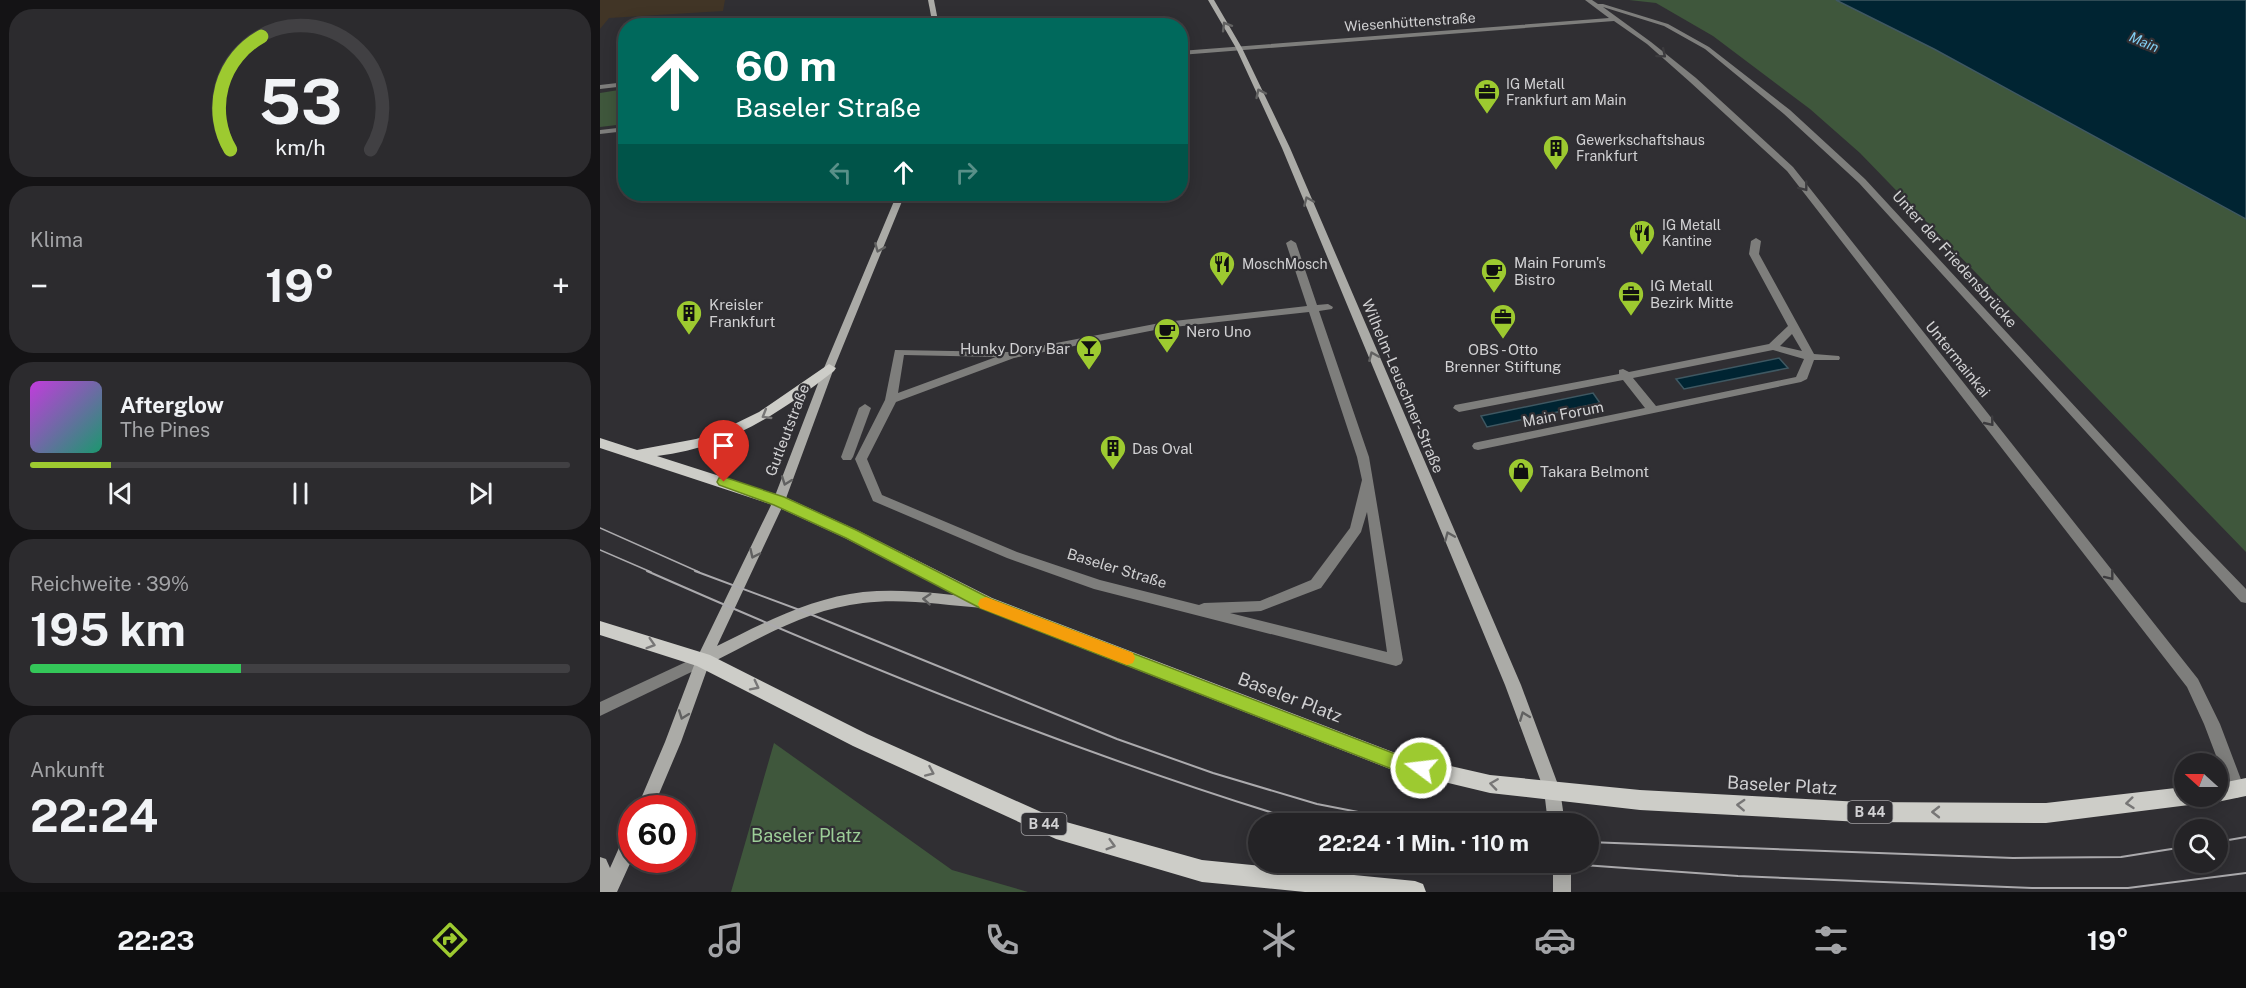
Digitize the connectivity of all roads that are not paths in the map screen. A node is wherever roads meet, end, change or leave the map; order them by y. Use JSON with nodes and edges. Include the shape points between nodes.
{"nodes":[{"id":1,"x":931,"y":0,"type":"edge"},
{"id":2,"x":1211,"y":0,"type":"edge"},
{"id":3,"x":1591,"y":2,"type":"edge"},
{"id":4,"x":1642,"y":17,"type":"junction"},
{"id":5,"x":934,"y":18,"type":"edge"},
{"id":6,"x":1615,"y":19,"type":"junction"},
{"id":7,"x":1239,"y":48,"type":"junction"},
{"id":8,"x":1188,"y":52,"type":"edge"},
{"id":9,"x":618,"y":85,"type":"edge"},
{"id":10,"x":600,"y":87,"type":"edge"},
{"id":11,"x":618,"y":130,"type":"edge"},
{"id":12,"x":600,"y":132,"type":"edge"},
{"id":13,"x":898,"y":201,"type":"edge"},
{"id":14,"x":1756,"y":241,"type":"dead end"},
{"id":15,"x":1291,"y":243,"type":"dead end"},
{"id":16,"x":1328,"y":307,"type":"dead end"},
{"id":17,"x":1311,"y":309,"type":"junction"},
{"id":18,"x":1793,"y":327,"type":"junction"},
{"id":19,"x":1773,"y":346,"type":"junction"},
{"id":20,"x":1011,"y":355,"type":"junction"},
{"id":21,"x":1810,"y":357,"type":"junction"},
{"id":22,"x":1835,"y":358,"type":"dead end"},
{"id":23,"x":829,"y":368,"type":"junction"},
{"id":24,"x":1624,"y":373,"type":"junction"},
{"id":25,"x":891,"y":400,"type":"junction"},
{"id":26,"x":865,"y":408,"type":"dead end"},
{"id":27,"x":1460,"y":408,"type":"dead end"},
{"id":28,"x":1654,"y":411,"type":"junction"},
{"id":29,"x":600,"y":443,"type":"edge"},
{"id":30,"x":1478,"y":446,"type":"dead end"},
{"id":31,"x":634,"y":454,"type":"junction"},
{"id":32,"x":854,"y":458,"type":"junction"},
{"id":33,"x":1368,"y":480,"type":"junction"},
{"id":34,"x":779,"y":501,"type":"junction"},
{"id":35,"x":2246,"y":598,"type":"edge"},
{"id":36,"x":986,"y":603,"type":"junction"},
{"id":37,"x":1188,"y":608,"type":"junction"},
{"id":38,"x":600,"y":628,"type":"edge"},
{"id":39,"x":703,"y":660,"type":"junction"},
{"id":40,"x":600,"y":709,"type":"edge"},
{"id":41,"x":1552,"y":790,"type":"junction"},
{"id":42,"x":2233,"y":790,"type":"edge"},
{"id":43,"x":651,"y":795,"type":"edge"},
{"id":44,"x":2174,"y":798,"type":"edge"},
{"id":45,"x":1555,"y":813,"type":"edge"},
{"id":46,"x":600,"y":864,"type":"edge"},
{"id":47,"x":618,"y":868,"type":"edge"},
{"id":48,"x":1562,"y":873,"type":"edge"},
{"id":49,"x":607,"y":892,"type":"edge"},
{"id":50,"x":1415,"y":892,"type":"edge"},
{"id":51,"x":1562,"y":892,"type":"edge"}],
"edges":[{"from":1,"to":5,"type":"main road"},
{"from":7,"to":2,"type":"main road","name":"Wilhelm-Leuschner-Straße","one_way":true},
{"from":3,"to":4,"type":"street","name":"Unter der Friedensbrücke"},
{"from":3,"to":6,"type":"street","name":"Untermainkai"},
{"from":4,"to":6,"type":"street","name":"Wiesenhüttenstraße"},
{"from":4,"to":35,"type":"street","name":"Unter der Friedensbrücke","via":[[1681,32],[1707,48],[1787,112],[1862,181]]},
{"from":6,"to":7,"type":"street","name":"Wiesenhüttenstraße"},
{"from":6,"to":42,"type":"street","name":"Untermainkai","one_way":true,"via":[[1693,80],[1790,169],[2193,683]]},
{"from":7,"to":8,"type":"street","name":"Wiesenhüttenstraße"},
{"from":41,"to":7,"type":"main road","name":"Wilhelm-Leuschner-Straße","one_way":true,"via":[[1513,685],[1286,148]]},
{"from":9,"to":10,"type":"street"},
{"from":11,"to":12,"type":"street"},
{"from":13,"to":23,"type":"main road","name":"Gutleutstraße","one_way":true},
{"from":14,"to":18,"type":"street","via":[[1754,254]]},
{"from":15,"to":17,"type":"street"},
{"from":16,"to":17,"type":"street"},
{"from":17,"to":20,"type":"street","via":[[1166,325]]},
{"from":17,"to":33,"type":"street"},
{"from":18,"to":19,"type":"street"},
{"from":18,"to":21,"type":"street"},
{"from":19,"to":21,"type":"street","name":"Main Forum"},
{"from":19,"to":24,"type":"street","name":"Main Forum"},
{"from":20,"to":25,"type":"street"},
{"from":20,"to":25,"type":"street","via":[[899,352]]},
{"from":21,"to":22,"type":"street","name":"Main Forum"},
{"from":21,"to":28,"type":"street","name":"Main Forum","via":[[1801,379]]},
{"from":23,"to":31,"type":"main road","one_way":true,"via":[[767,415],[740,429],[677,450]]},
{"from":23,"to":34,"type":"main road","name":"Gutleutstraße","one_way":true},
{"from":24,"to":27,"type":"street","name":"Main Forum"},
{"from":24,"to":28,"type":"street"},
{"from":25,"to":32,"type":"street"},
{"from":26,"to":32,"type":"street"},
{"from":28,"to":30,"type":"street","name":"Main Forum"},
{"from":29,"to":31,"type":"main road","number":"B 44"},
{"from":31,"to":34,"type":"main road","number":"B 44"},
{"from":32,"to":37,"type":"street","name":"Baseler Straße","via":[[877,498],[1012,555],[1099,585]]},
{"from":33,"to":37,"type":"street","via":[[1356,529],[1316,584],[1261,606]]},
{"from":33,"to":37,"type":"street","name":"Baseler Straße","via":[[1396,660]]},
{"from":34,"to":36,"type":"main road","number":"B 44"},
{"from":34,"to":39,"type":"main road","name":"Gutleutstraße","one_way":true},
{"from":36,"to":39,"type":"main road","number":"B 44","one_way":true,"via":[[887,596],[855,599],[805,612]]},
{"from":41,"to":36,"type":"main road","name":"Baseler Platz","number":"B 44","one_way":true,"via":[[1490,784],[1397,763]]},
{"from":38,"to":39,"type":"main road","number":"B 44","one_way":true},
{"from":39,"to":40,"type":"street"},
{"from":39,"to":43,"type":"main road","name":"Gutleutstraße","one_way":true},
{"from":39,"to":50,"type":"main road","number":"B 44","one_way":true,"via":[[860,740],[1056,829],[1202,870]]},
{"from":44,"to":41,"type":"main road","name":"Baseler Platz","number":"B 44","one_way":true,"via":[[2046,813],[1872,812],[1640,800]]},
{"from":41,"to":45,"type":"main road"},
{"from":46,"to":49,"type":"main road"},
{"from":47,"to":49,"type":"main road"},
{"from":48,"to":51,"type":"main road"}]}
